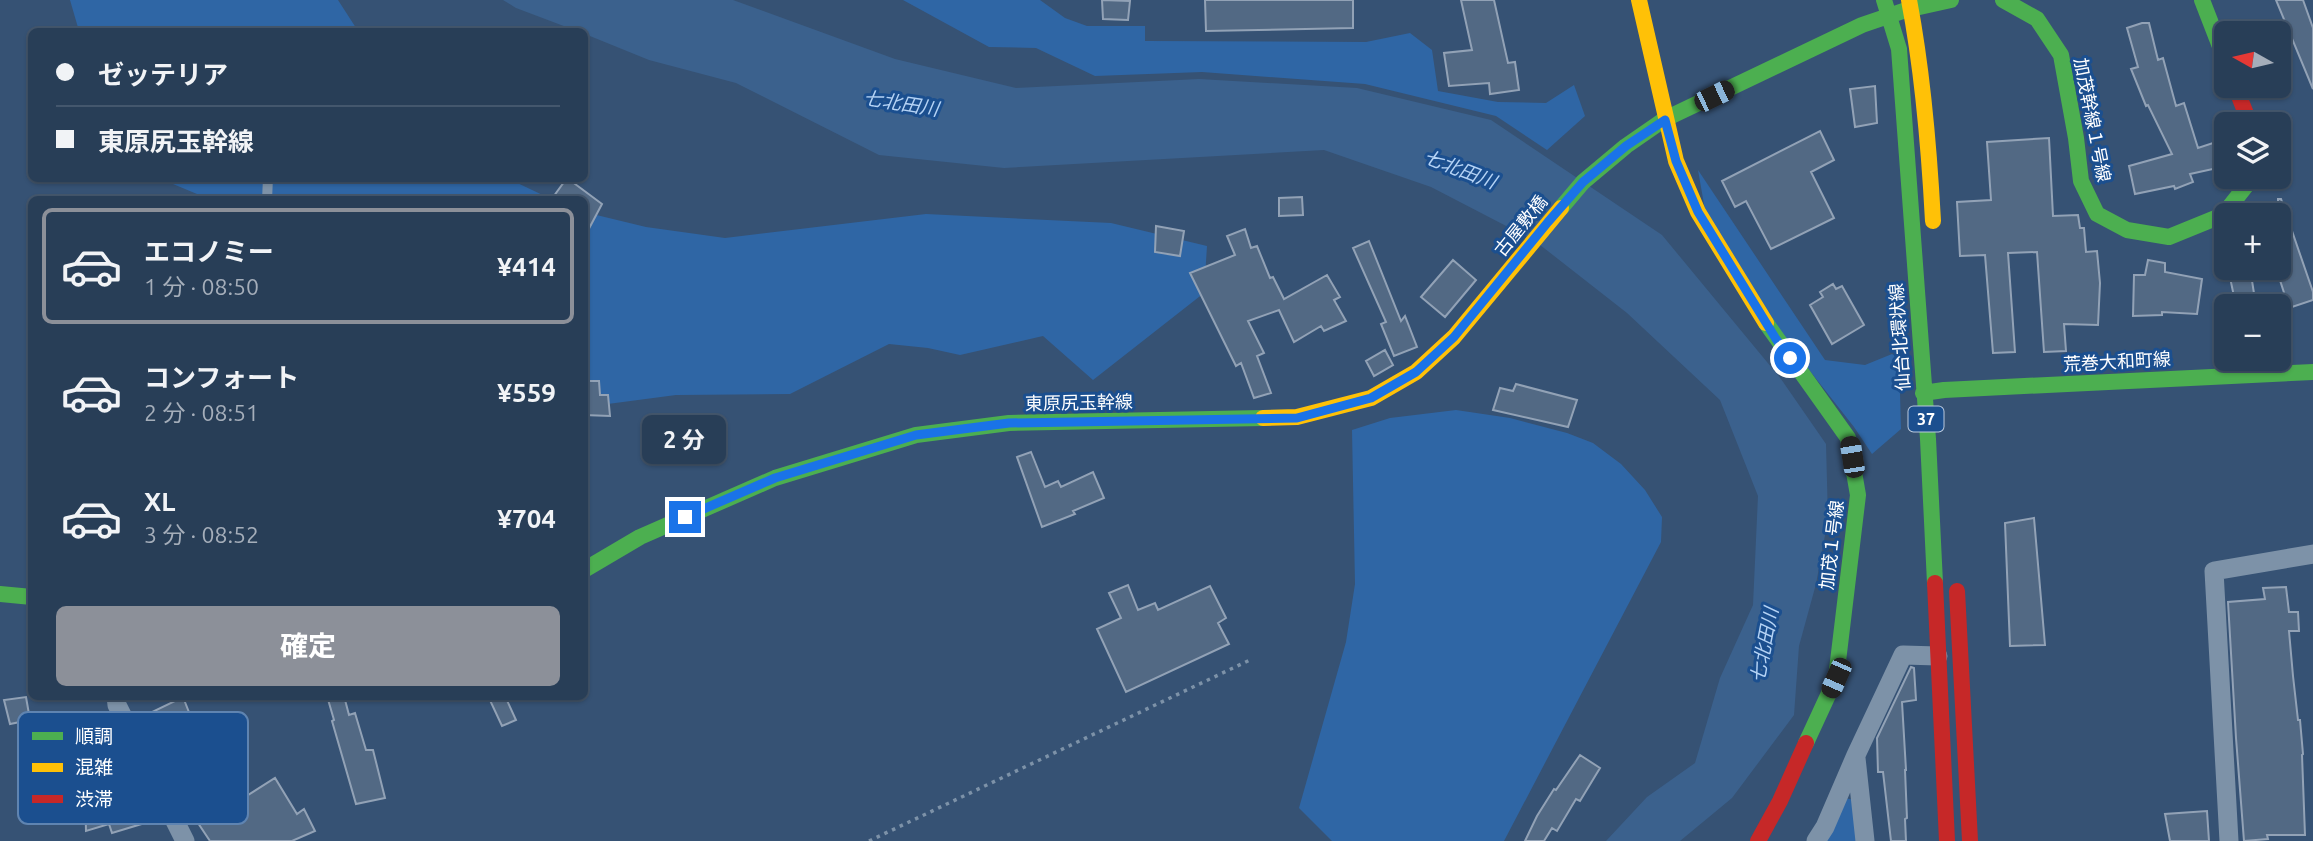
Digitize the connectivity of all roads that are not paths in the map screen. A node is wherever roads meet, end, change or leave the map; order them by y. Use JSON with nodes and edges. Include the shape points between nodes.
{"nodes":[{"id":1,"x":1639,"y":0,"type":"edge"},
{"id":2,"x":1951,"y":0,"type":"edge"},
{"id":3,"x":2003,"y":0,"type":"edge"},
{"id":4,"x":2202,"y":0,"type":"edge"},
{"id":5,"x":1911,"y":4,"type":"edge"},
{"id":6,"x":1886,"y":7,"type":"edge"},
{"id":7,"x":2214,"y":31,"type":"edge"},
{"id":8,"x":1665,"y":120,"type":"junction"},
{"id":9,"x":2243,"y":189,"type":"edge"},
{"id":10,"x":1933,"y":234,"type":"dead end"},
{"id":11,"x":1507,"y":273,"type":"joint"},
{"id":12,"x":2313,"y":372,"type":"edge"},
{"id":13,"x":1923,"y":393,"type":"junction"},
{"id":14,"x":2313,"y":554,"type":"edge"},
{"id":15,"x":588,"y":568,"type":"edge"},
{"id":16,"x":1956,"y":570,"type":"dead end"},
{"id":17,"x":0,"y":594,"type":"edge"},
{"id":18,"x":28,"y":597,"type":"edge"},
{"id":19,"x":1938,"y":656,"type":"junction"},
{"id":20,"x":1856,"y":755,"type":"junction"},
{"id":21,"x":176,"y":824,"type":"edge"},
{"id":22,"x":185,"y":841,"type":"edge"},
{"id":23,"x":1758,"y":841,"type":"edge"},
{"id":24,"x":1816,"y":841,"type":"edge"},
{"id":25,"x":1865,"y":841,"type":"edge"},
{"id":26,"x":1947,"y":841,"type":"edge"},
{"id":27,"x":1970,"y":841,"type":"edge"},
{"id":28,"x":2229,"y":841,"type":"edge"}],
"edges":[{"from":1,"to":8,"type":"street","name":"加茂１号線"},
{"from":2,"to":5,"type":"street"},
{"from":3,"to":9,"type":"street","name":"加茂幹線１号線","via":[[2037,19],[2061,55],[2081,181],[2097,214],[2127,230],[2169,237],[2223,215]]},
{"from":4,"to":7,"type":"street"},
{"from":5,"to":6,"type":"street"},
{"from":5,"to":10,"type":"street","via":[[1929,139]]},
{"from":6,"to":8,"type":"street"},
{"from":6,"to":13,"type":"street","name":"仙台北環状線","number":"37","via":[[1899,48]]},
{"from":8,"to":11,"type":"street","name":"古屋敷橋","via":[[1583,182]]},
{"from":8,"to":23,"type":"street","name":"加茂１号線","via":[[1698,212],[1776,339],[1848,438],[1858,495],[1836,678]]},
{"from":11,"to":15,"type":"street","name":"東原尻玉幹線","via":[[1454,337],[1416,372],[1371,398],[1297,418],[1009,423],[916,435],[775,478],[640,537]]},
{"from":12,"to":13,"type":"street","name":"荒巻大和町線"},
{"from":13,"to":19,"type":"street","name":"仙台北環状線","number":"37"},
{"from":14,"to":28,"type":"street","via":[[2214,571]]},
{"from":16,"to":27,"type":"street"},
{"from":17,"to":18,"type":"street"},
{"from":19,"to":20,"type":"street","via":[[1903,655]]},
{"from":19,"to":26,"type":"street","name":"仙台北環状線","number":"37"},
{"from":20,"to":24,"type":"street"},
{"from":20,"to":25,"type":"street"},
{"from":21,"to":22,"type":"street"}]}
